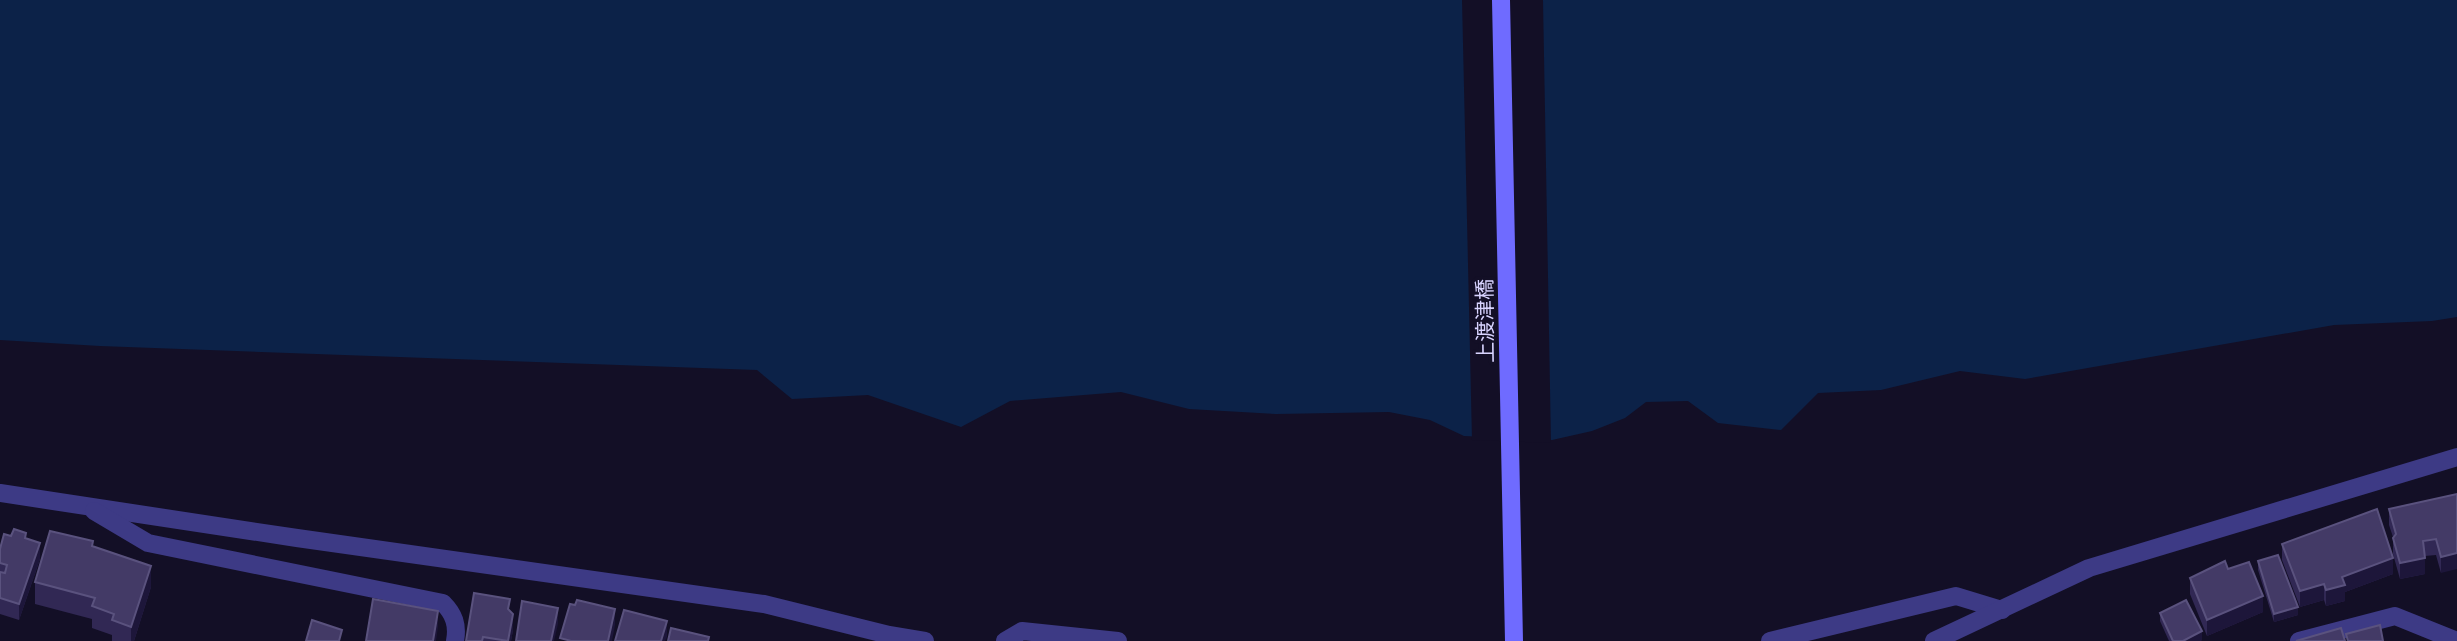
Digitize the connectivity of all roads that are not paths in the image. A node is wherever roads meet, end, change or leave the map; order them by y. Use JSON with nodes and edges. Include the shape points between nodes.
{"nodes":[{"id":1,"x":1502,"y":0,"type":"edge"},
{"id":2,"x":2457,"y":457,"type":"edge"},
{"id":3,"x":0,"y":493,"type":"edge"},
{"id":4,"x":84,"y":506,"type":"junction"},
{"id":5,"x":2002,"y":610,"type":"junction"},
{"id":6,"x":455,"y":641,"type":"edge"},
{"id":7,"x":925,"y":641,"type":"edge"},
{"id":8,"x":1005,"y":641,"type":"edge"},
{"id":9,"x":1118,"y":641,"type":"edge"},
{"id":10,"x":1514,"y":641,"type":"edge"},
{"id":11,"x":1770,"y":641,"type":"edge"},
{"id":12,"x":1934,"y":641,"type":"edge"},
{"id":13,"x":2299,"y":641,"type":"edge"},
{"id":14,"x":2457,"y":641,"type":"edge"}],
"edges":[{"from":1,"to":10,"type":"main road","name":"上渡津橋"},
{"from":2,"to":5,"type":"street","via":[[2089,568]]},
{"from":3,"to":4,"type":"street"},
{"from":4,"to":6,"type":"street","via":[[148,543],[443,603],[456,622]]},
{"from":4,"to":7,"type":"street","via":[[764,604]]},
{"from":5,"to":11,"type":"street","via":[[1956,596]]},
{"from":5,"to":12,"type":"street"},
{"from":8,"to":9,"type":"street","via":[[1022,631]]},
{"from":13,"to":14,"type":"street","via":[[2395,616]]}]}
